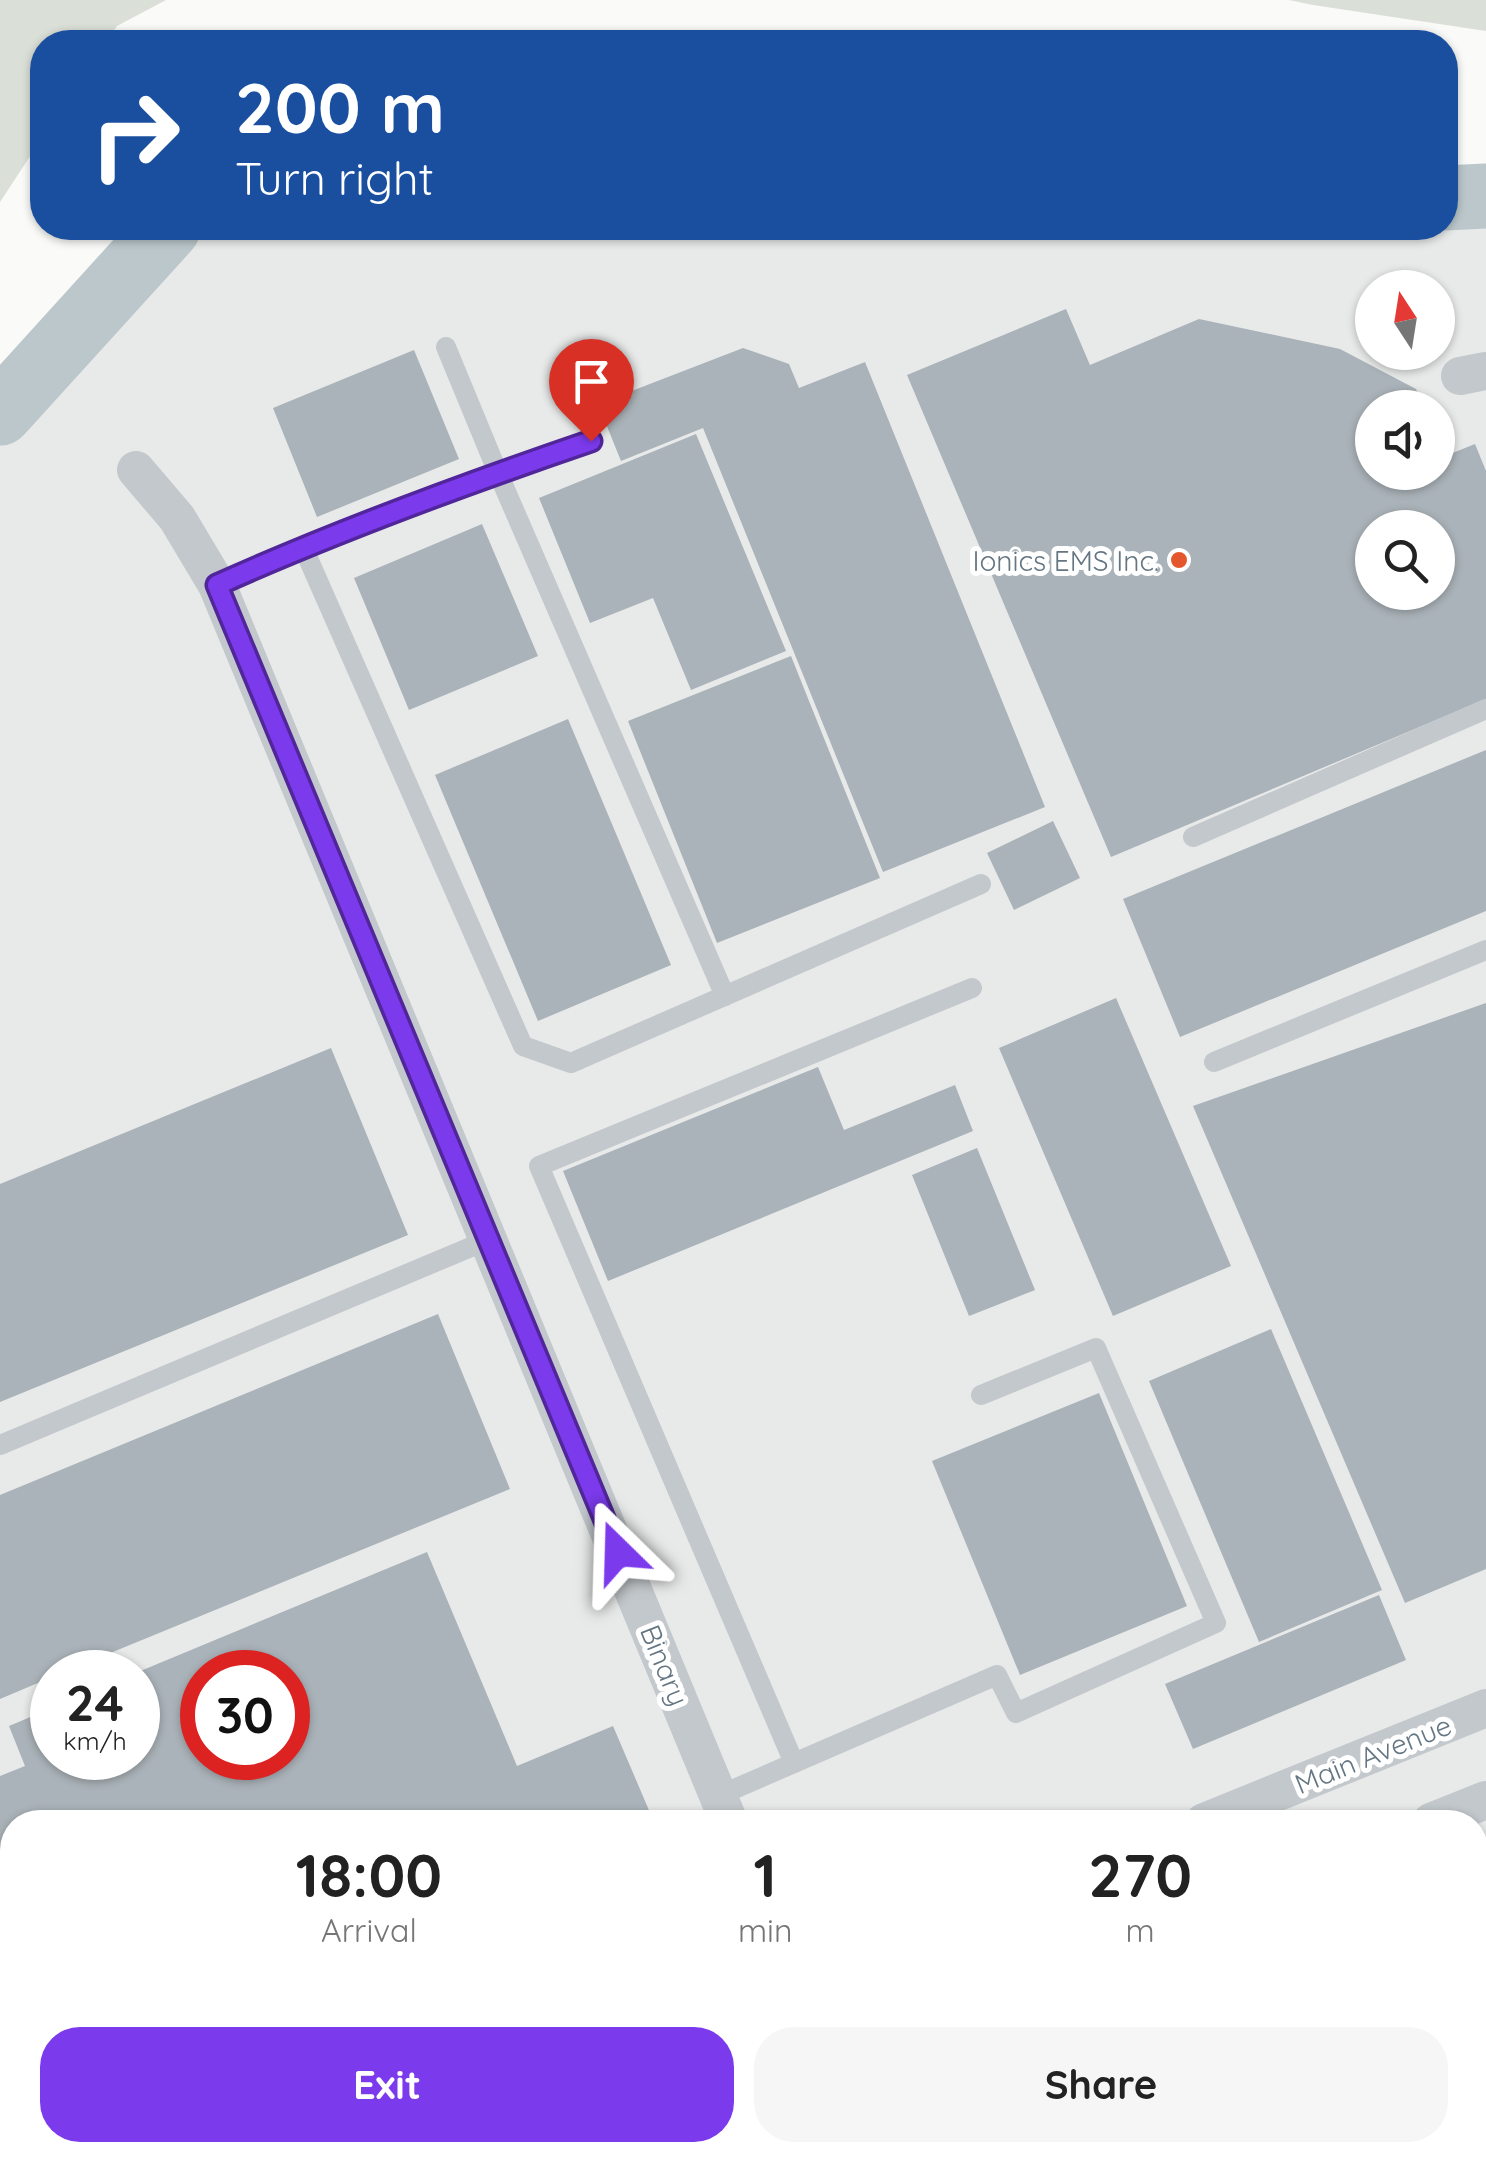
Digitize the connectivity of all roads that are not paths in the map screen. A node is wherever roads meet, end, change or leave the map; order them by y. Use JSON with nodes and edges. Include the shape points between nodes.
{"nodes":[{"id":1,"x":446,"y":347,"type":"dead end"},
{"id":2,"x":591,"y":441,"type":"dead end"},
{"id":3,"x":136,"y":470,"type":"dead end"},
{"id":4,"x":498,"y":473,"type":"junction"},
{"id":5,"x":303,"y":547,"type":"junction"},
{"id":6,"x":217,"y":585,"type":"junction"},
{"id":7,"x":1486,"y":709,"type":"edge"},
{"id":8,"x":1193,"y":837,"type":"dead end"},
{"id":9,"x":981,"y":884,"type":"dead end"},
{"id":10,"x":1486,"y":950,"type":"edge"},
{"id":11,"x":972,"y":988,"type":"dead end"},
{"id":12,"x":725,"y":996,"type":"junction"},
{"id":13,"x":1214,"y":1062,"type":"dead end"},
{"id":14,"x":490,"y":1239,"type":"junction"},
{"id":15,"x":981,"y":1395,"type":"dead end"},
{"id":16,"x":0,"y":1444,"type":"edge"},
{"id":17,"x":1486,"y":1708,"type":"edge"},
{"id":18,"x":794,"y":1763,"type":"junction"},
{"id":19,"x":1486,"y":1800,"type":"edge"},
{"id":20,"x":724,"y":1809,"type":"edge"},
{"id":21,"x":1234,"y":1810,"type":"edge"},
{"id":22,"x":1461,"y":1810,"type":"edge"}],
"edges":[{"from":1,"to":4,"type":"lane"},
{"from":2,"to":4,"type":"lane"},
{"from":3,"to":6,"type":"street","name":"Binary","via":[[177,518]]},
{"from":4,"to":5,"type":"lane"},
{"from":4,"to":12,"type":"lane"},
{"from":5,"to":6,"type":"lane"},
{"from":5,"to":12,"type":"lane","via":[[523,1046],[572,1063]]},
{"from":6,"to":14,"type":"street","name":"Binary"},
{"from":7,"to":8,"type":"lane"},
{"from":9,"to":12,"type":"lane"},
{"from":10,"to":13,"type":"lane"},
{"from":11,"to":18,"type":"lane","via":[[539,1166]]},
{"from":14,"to":16,"type":"lane"},
{"from":14,"to":20,"type":"street","name":"Binary"},
{"from":15,"to":18,"type":"lane","via":[[1096,1348],[1216,1623],[1016,1713],[998,1675]]},
{"from":17,"to":21,"type":"street","name":"Main Avenue"},
{"from":18,"to":20,"type":"lane"},
{"from":19,"to":22,"type":"street"}]}
